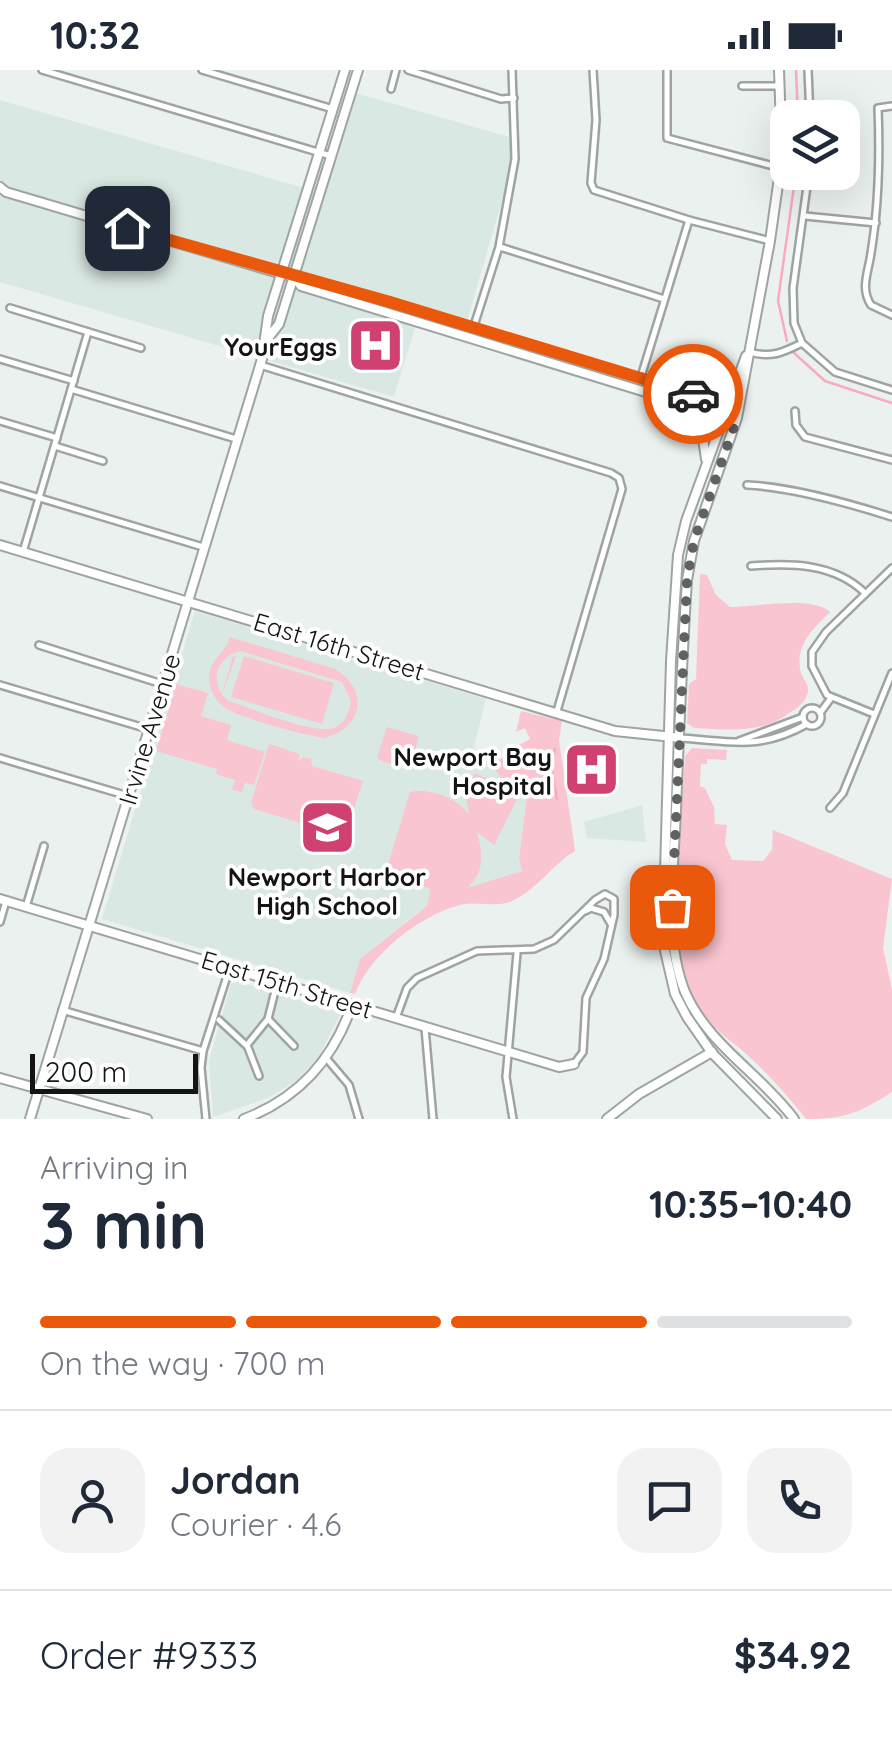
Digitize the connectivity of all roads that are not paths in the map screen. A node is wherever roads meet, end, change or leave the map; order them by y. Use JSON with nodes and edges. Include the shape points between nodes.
{"nodes":[{"id":1,"x":42,"y":70,"type":"edge"},
{"id":2,"x":202,"y":70,"type":"edge"},
{"id":3,"x":344,"y":70,"type":"edge"},
{"id":4,"x":358,"y":70,"type":"edge"},
{"id":5,"x":396,"y":70,"type":"edge"},
{"id":6,"x":408,"y":70,"type":"edge"},
{"id":7,"x":512,"y":70,"type":"edge"},
{"id":8,"x":593,"y":70,"type":"edge"},
{"id":9,"x":667,"y":70,"type":"edge"},
{"id":10,"x":780,"y":70,"type":"edge"},
{"id":11,"x":808,"y":70,"type":"edge"},
{"id":12,"x":742,"y":86,"type":"dead end"},
{"id":13,"x":781,"y":86,"type":"junction"},
{"id":14,"x":391,"y":89,"type":"dead end"},
{"id":15,"x":514,"y":98,"type":"junction"},
{"id":16,"x":781,"y":100,"type":"edge"},
{"id":17,"x":809,"y":100,"type":"edge"},
{"id":18,"x":892,"y":106,"type":"edge"},
{"id":19,"x":333,"y":108,"type":"junction"},
{"id":20,"x":319,"y":153,"type":"junction"},
{"id":21,"x":332,"y":156,"type":"junction"},
{"id":22,"x":770,"y":165,"type":"edge"},
{"id":23,"x":778,"y":190,"type":"edge"},
{"id":24,"x":807,"y":190,"type":"edge"},
{"id":25,"x":2,"y":191,"type":"edge"},
{"id":26,"x":805,"y":216,"type":"junction"},
{"id":27,"x":688,"y":220,"type":"junction"},
{"id":28,"x":876,"y":223,"type":"junction"},
{"id":29,"x":770,"y":242,"type":"junction"},
{"id":30,"x":499,"y":247,"type":"junction"},
{"id":31,"x":282,"y":274,"type":"junction"},
{"id":32,"x":295,"y":278,"type":"junction"},
{"id":33,"x":377,"y":298,"type":"junction"},
{"id":34,"x":664,"y":299,"type":"junction"},
{"id":35,"x":348,"y":300,"type":"junction"},
{"id":36,"x":10,"y":308,"type":"dead end"},
{"id":37,"x":410,"y":313,"type":"junction"},
{"id":38,"x":892,"y":315,"type":"edge"},
{"id":39,"x":88,"y":332,"type":"junction"},
{"id":40,"x":472,"y":332,"type":"junction"},
{"id":41,"x":268,"y":338,"type":"junction"},
{"id":42,"x":802,"y":343,"type":"junction"},
{"id":43,"x":141,"y":348,"type":"dead end"},
{"id":44,"x":748,"y":352,"type":"junction"},
{"id":45,"x":0,"y":359,"type":"edge"},
{"id":46,"x":260,"y":366,"type":"junction"},
{"id":47,"x":74,"y":381,"type":"junction"},
{"id":48,"x":640,"y":383,"type":"junction"},
{"id":49,"x":72,"y":389,"type":"junction"},
{"id":50,"x":892,"y":390,"type":"edge"},
{"id":51,"x":680,"y":401,"type":"junction"},
{"id":52,"x":795,"y":410,"type":"dead end"},
{"id":53,"x":725,"y":412,"type":"junction"},
{"id":54,"x":737,"y":418,"type":"junction"},
{"id":55,"x":0,"y":421,"type":"edge"},
{"id":56,"x":237,"y":439,"type":"junction"},
{"id":57,"x":56,"y":442,"type":"junction"},
{"id":58,"x":892,"y":460,"type":"edge"},
{"id":59,"x":104,"y":461,"type":"dead end"},
{"id":60,"x":702,"y":478,"type":"junction"},
{"id":61,"x":0,"y":486,"type":"edge"},
{"id":62,"x":748,"y":486,"type":"dead end"},
{"id":63,"x":39,"y":498,"type":"junction"},
{"id":64,"x":892,"y":516,"type":"edge"},
{"id":65,"x":0,"y":545,"type":"edge"},
{"id":66,"x":204,"y":547,"type":"junction"},
{"id":67,"x":23,"y":552,"type":"junction"},
{"id":68,"x":751,"y":566,"type":"dead end"},
{"id":69,"x":892,"y":568,"type":"edge"},
{"id":70,"x":676,"y":580,"type":"junction"},
{"id":71,"x":687,"y":580,"type":"junction"},
{"id":72,"x":865,"y":593,"type":"junction"},
{"id":73,"x":188,"y":601,"type":"junction"},
{"id":74,"x":39,"y":645,"type":"dead end"},
{"id":75,"x":892,"y":673,"type":"edge"},
{"id":76,"x":0,"y":684,"type":"edge"},
{"id":77,"x":162,"y":684,"type":"junction"},
{"id":78,"x":829,"y":696,"type":"junction"},
{"id":79,"x":557,"y":711,"type":"junction"},
{"id":80,"x":818,"y":711,"type":"junction"},
{"id":81,"x":874,"y":714,"type":"junction"},
{"id":82,"x":803,"y":716,"type":"junction"},
{"id":83,"x":807,"y":724,"type":"junction"},
{"id":84,"x":148,"y":729,"type":"junction"},
{"id":85,"x":774,"y":730,"type":"junction"},
{"id":86,"x":674,"y":737,"type":"junction"},
{"id":87,"x":777,"y":738,"type":"junction"},
{"id":88,"x":739,"y":741,"type":"junction"},
{"id":89,"x":0,"y":758,"type":"edge"},
{"id":90,"x":128,"y":796,"type":"junction"},
{"id":91,"x":830,"y":808,"type":"dead end"},
{"id":92,"x":44,"y":846,"type":"dead end"},
{"id":93,"x":3,"y":900,"type":"edge"},
{"id":94,"x":26,"y":907,"type":"junction"},
{"id":95,"x":582,"y":912,"type":"junction"},
{"id":96,"x":0,"y":922,"type":"edge"},
{"id":97,"x":89,"y":924,"type":"junction"},
{"id":98,"x":612,"y":925,"type":"junction"},
{"id":99,"x":518,"y":952,"type":"junction"},
{"id":100,"x":230,"y":967,"type":"junction"},
{"id":101,"x":276,"y":992,"type":"dead end"},
{"id":102,"x":352,"y":1005,"type":"junction"},
{"id":103,"x":62,"y":1010,"type":"junction"},
{"id":104,"x":396,"y":1018,"type":"junction"},
{"id":105,"x":268,"y":1019,"type":"junction"},
{"id":106,"x":219,"y":1020,"type":"dead end"},
{"id":107,"x":426,"y":1027,"type":"junction"},
{"id":108,"x":721,"y":1044,"type":"junction"},
{"id":109,"x":247,"y":1046,"type":"junction"},
{"id":110,"x":294,"y":1046,"type":"dead end"},
{"id":111,"x":204,"y":1051,"type":"junction"},
{"id":112,"x":508,"y":1052,"type":"junction"},
{"id":113,"x":712,"y":1053,"type":"junction"},
{"id":114,"x":327,"y":1059,"type":"junction"},
{"id":115,"x":574,"y":1064,"type":"joint"},
{"id":116,"x":259,"y":1076,"type":"dead end"},
{"id":117,"x":0,"y":1078,"type":"edge"},
{"id":118,"x":38,"y":1090,"type":"junction"},
{"id":119,"x":270,"y":1108,"type":"junction"},
{"id":120,"x":30,"y":1119,"type":"edge"},
{"id":121,"x":148,"y":1119,"type":"edge"},
{"id":122,"x":206,"y":1119,"type":"edge"},
{"id":123,"x":244,"y":1119,"type":"edge"},
{"id":124,"x":276,"y":1119,"type":"edge"},
{"id":125,"x":359,"y":1119,"type":"edge"},
{"id":126,"x":433,"y":1119,"type":"edge"},
{"id":127,"x":513,"y":1119,"type":"edge"},
{"id":128,"x":607,"y":1119,"type":"edge"},
{"id":129,"x":777,"y":1119,"type":"edge"},
{"id":130,"x":794,"y":1119,"type":"edge"}],
"edges":[{"from":1,"to":20,"type":"street"},
{"from":2,"to":19,"type":"street"},
{"from":3,"to":19,"type":"street","name":"Irvine Avenue"},
{"from":4,"to":21,"type":"street","name":"Irvine Avenue"},
{"from":5,"to":14,"type":"street"},
{"from":6,"to":15,"type":"street"},
{"from":7,"to":15,"type":"street"},
{"from":8,"to":27,"type":"street","via":[[594,190]]},
{"from":9,"to":22,"type":"street","via":[[667,138]]},
{"from":10,"to":13,"type":"street"},
{"from":11,"to":17,"type":"street"},
{"from":12,"to":13,"type":"street"},
{"from":13,"to":16,"type":"street"},
{"from":15,"to":30,"type":"street","via":[[515,159]]},
{"from":18,"to":28,"type":"street","via":[[878,108]]},
{"from":19,"to":20,"type":"street","name":"Irvine Avenue"},
{"from":20,"to":21,"type":"street"},
{"from":20,"to":31,"type":"street","name":"Irvine Avenue"},
{"from":21,"to":32,"type":"street","name":"Irvine Avenue"},
{"from":23,"to":29,"type":"street"},
{"from":24,"to":26,"type":"street"},
{"from":25,"to":31,"type":"street"},
{"from":26,"to":28,"type":"street"},
{"from":26,"to":42,"type":"street","via":[[792,304]]},
{"from":27,"to":29,"type":"street"},
{"from":27,"to":34,"type":"street"},
{"from":28,"to":38,"type":"street","via":[[864,290],[871,305]]},
{"from":29,"to":44,"type":"street"},
{"from":30,"to":34,"type":"street"},
{"from":30,"to":40,"type":"street"},
{"from":31,"to":32,"type":"street"},
{"from":31,"to":41,"type":"street","name":"Irvine Avenue"},
{"from":32,"to":33,"type":"street"},
{"from":32,"to":35,"type":"street","via":[[300,286]]},
{"from":32,"to":41,"type":"street","name":"Irvine Avenue"},
{"from":33,"to":35,"type":"street"},
{"from":33,"to":37,"type":"street"},
{"from":34,"to":48,"type":"street"},
{"from":35,"to":37,"type":"street"},
{"from":36,"to":39,"type":"street"},
{"from":37,"to":40,"type":"street"},
{"from":39,"to":43,"type":"street"},
{"from":39,"to":47,"type":"street"},
{"from":40,"to":48,"type":"street"},
{"from":41,"to":46,"type":"street","name":"Irvine Avenue"},
{"from":42,"to":44,"type":"street","via":[[778,355]]},
{"from":42,"to":50,"type":"street","via":[[835,372]]},
{"from":44,"to":53,"type":"street"},
{"from":44,"to":54,"type":"street"},
{"from":45,"to":47,"type":"street"},
{"from":46,"to":56,"type":"street","name":"Irvine Avenue"},
{"from":46,"to":79,"type":"street","via":[[619,478],[622,488]]},
{"from":47,"to":49,"type":"street"},
{"from":48,"to":51,"type":"street"},
{"from":48,"to":53,"type":"street"},
{"from":49,"to":56,"type":"street"},
{"from":49,"to":57,"type":"street"},
{"from":51,"to":53,"type":"street"},
{"from":51,"to":60,"type":"street","via":[[704,436]]},
{"from":52,"to":58,"type":"street","via":[[805,437]]},
{"from":53,"to":54,"type":"street"},
{"from":53,"to":60,"type":"street"},
{"from":54,"to":71,"type":"street"},
{"from":55,"to":57,"type":"street"},
{"from":56,"to":66,"type":"street","name":"Irvine Avenue"},
{"from":57,"to":59,"type":"street"},
{"from":57,"to":63,"type":"street"},
{"from":60,"to":70,"type":"street","via":[[686,520]]},
{"from":61,"to":63,"type":"street"},
{"from":62,"to":64,"type":"street"},
{"from":63,"to":66,"type":"street"},
{"from":63,"to":67,"type":"street"},
{"from":65,"to":67,"type":"street","name":"East 16th Street"},
{"from":66,"to":73,"type":"street","name":"Irvine Avenue"},
{"from":67,"to":73,"type":"street","name":"East 16th Street"},
{"from":68,"to":72,"type":"street","via":[[819,568]]},
{"from":69,"to":72,"type":"street"},
{"from":70,"to":71,"type":"street"},
{"from":70,"to":86,"type":"street"},
{"from":71,"to":86,"type":"street"},
{"from":72,"to":78,"type":"street","via":[[812,652],[812,666]]},
{"from":73,"to":77,"type":"street","name":"Irvine Avenue"},
{"from":73,"to":79,"type":"street","name":"East 16th Street"},
{"from":74,"to":77,"type":"street"},
{"from":75,"to":81,"type":"street"},
{"from":76,"to":84,"type":"street"},
{"from":77,"to":84,"type":"street","name":"Irvine Avenue"},
{"from":78,"to":80,"type":"street"},
{"from":78,"to":81,"type":"street"},
{"from":79,"to":86,"type":"street","name":"East 16th Street","via":[[616,731]]},
{"from":80,"to":82,"type":"street","via":[[807,709]]},
{"from":80,"to":83,"type":"street","via":[[817,723]]},
{"from":81,"to":91,"type":"street","via":[[843,794]]},
{"from":82,"to":83,"type":"street"},
{"from":82,"to":85,"type":"street"},
{"from":83,"to":87,"type":"street"},
{"from":84,"to":90,"type":"street","name":"Irvine Avenue"},
{"from":85,"to":87,"type":"street"},
{"from":85,"to":88,"type":"street"},
{"from":86,"to":88,"type":"street"},
{"from":86,"to":108,"type":"street","via":[[674,941],[685,991]]},
{"from":86,"to":113,"type":"street","via":[[663,942],[680,1006]]},
{"from":87,"to":88,"type":"street"},
{"from":89,"to":90,"type":"street"},
{"from":90,"to":97,"type":"street","name":"Irvine Avenue"},
{"from":92,"to":94,"type":"street"},
{"from":93,"to":94,"type":"street","name":"East 15th Street"},
{"from":93,"to":96,"type":"street"},
{"from":94,"to":97,"type":"street","name":"East 15th Street"},
{"from":95,"to":98,"type":"street","via":[[599,909]]},
{"from":95,"to":98,"type":"street","via":[[601,895],[610,896]]},
{"from":95,"to":99,"type":"street","via":[[554,940]]},
{"from":97,"to":100,"type":"street","name":"East 15th Street"},
{"from":97,"to":103,"type":"street","name":"Irvine Avenue"},
{"from":98,"to":115,"type":"street","via":[[586,998],[583,1052]]},
{"from":99,"to":104,"type":"street","via":[[477,951],[426,973],[407,988]]},
{"from":99,"to":112,"type":"street"},
{"from":100,"to":102,"type":"street","name":"East 15th Street"},
{"from":100,"to":111,"type":"street"},
{"from":101,"to":105,"type":"street"},
{"from":102,"to":104,"type":"street","name":"East 15th Street"},
{"from":102,"to":114,"type":"street"},
{"from":103,"to":111,"type":"street"},
{"from":103,"to":118,"type":"street","name":"Irvine Avenue"},
{"from":104,"to":107,"type":"street","name":"East 15th Street"},
{"from":105,"to":109,"type":"street"},
{"from":105,"to":110,"type":"street"},
{"from":106,"to":109,"type":"street"},
{"from":107,"to":112,"type":"street","name":"East 15th Street"},
{"from":107,"to":126,"type":"street"},
{"from":108,"to":113,"type":"street"},
{"from":108,"to":130,"type":"street"},
{"from":109,"to":116,"type":"street"},
{"from":111,"to":122,"type":"street"},
{"from":112,"to":115,"type":"street","name":"East 15th Street","via":[[559,1067]]},
{"from":112,"to":127,"type":"street"},
{"from":113,"to":128,"type":"street"},
{"from":113,"to":129,"type":"street"},
{"from":114,"to":119,"type":"street"},
{"from":114,"to":125,"type":"street","via":[[349,1085]]},
{"from":117,"to":118,"type":"street"},
{"from":118,"to":120,"type":"street","name":"Irvine Avenue"},
{"from":118,"to":121,"type":"street"},
{"from":119,"to":123,"type":"street"},
{"from":119,"to":124,"type":"street"}]}
